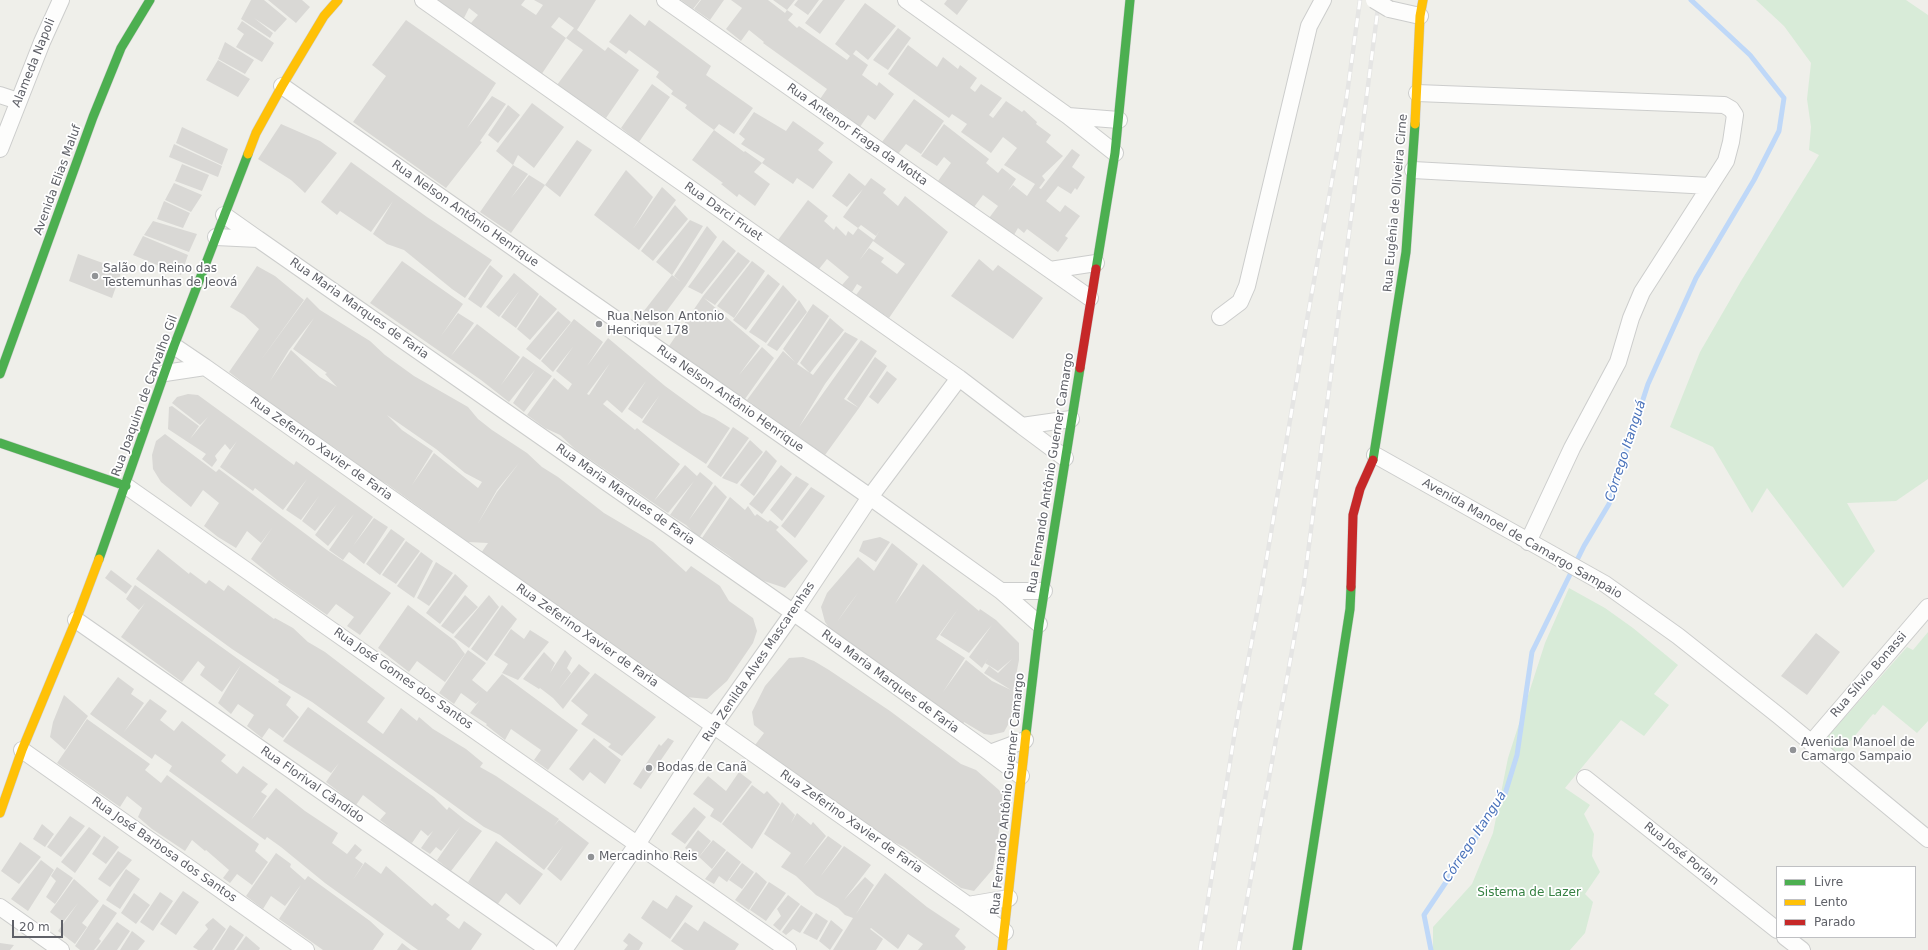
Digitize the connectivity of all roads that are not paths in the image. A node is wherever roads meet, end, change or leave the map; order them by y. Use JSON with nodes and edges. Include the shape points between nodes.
{"nodes":[{"id":1,"x":61,"y":0,"type":"edge"},
{"id":2,"x":150,"y":0,"type":"edge"},
{"id":3,"x":338,"y":0,"type":"edge"},
{"id":4,"x":423,"y":0,"type":"edge"},
{"id":5,"x":665,"y":0,"type":"edge"},
{"id":6,"x":906,"y":0,"type":"edge"},
{"id":7,"x":1130,"y":0,"type":"edge"},
{"id":8,"x":1324,"y":0,"type":"edge"},
{"id":9,"x":1374,"y":0,"type":"edge"},
{"id":10,"x":1423,"y":0,"type":"edge"},
{"id":11,"x":1420,"y":16,"type":"junction"},
{"id":12,"x":282,"y":86,"type":"junction"},
{"id":13,"x":1417,"y":92,"type":"junction"},
{"id":14,"x":0,"y":95,"type":"edge"},
{"id":15,"x":18,"y":101,"type":"junction"},
{"id":16,"x":1068,"y":116,"type":"junction"},
{"id":17,"x":1119,"y":120,"type":"junction"},
{"id":18,"x":0,"y":149,"type":"edge"},
{"id":19,"x":1115,"y":153,"type":"junction"},
{"id":20,"x":1413,"y":170,"type":"junction"},
{"id":21,"x":1710,"y":186,"type":"junction"},
{"id":22,"x":224,"y":215,"type":"junction"},
{"id":23,"x":216,"y":237,"type":"junction"},
{"id":24,"x":258,"y":239,"type":"junction"},
{"id":25,"x":1096,"y":263,"type":"junction"},
{"id":26,"x":1050,"y":270,"type":"junction"},
{"id":27,"x":1090,"y":298,"type":"junction"},
{"id":28,"x":1220,"y":317,"type":"dead end"},
{"id":29,"x":174,"y":346,"type":"junction"},
{"id":30,"x":205,"y":367,"type":"junction"},
{"id":31,"x":165,"y":372,"type":"junction"},
{"id":32,"x":0,"y":374,"type":"edge"},
{"id":33,"x":959,"y":378,"type":"junction"},
{"id":34,"x":1071,"y":419,"type":"junction"},
{"id":35,"x":1022,"y":426,"type":"junction"},
{"id":36,"x":0,"y":443,"type":"edge"},
{"id":37,"x":1375,"y":455,"type":"junction"},
{"id":38,"x":1065,"y":458,"type":"junction"},
{"id":39,"x":126,"y":486,"type":"junction"},
{"id":40,"x":870,"y":497,"type":"junction"},
{"id":41,"x":1528,"y":542,"type":"junction"},
{"id":42,"x":1001,"y":591,"type":"junction"},
{"id":43,"x":1044,"y":591,"type":"junction"},
{"id":44,"x":1928,"y":607,"type":"edge"},
{"id":45,"x":793,"y":613,"type":"junction"},
{"id":46,"x":76,"y":620,"type":"junction"},
{"id":47,"x":1039,"y":624,"type":"junction"},
{"id":48,"x":714,"y":725,"type":"junction"},
{"id":49,"x":1026,"y":740,"type":"junction"},
{"id":50,"x":1811,"y":743,"type":"junction"},
{"id":51,"x":22,"y":750,"type":"junction"},
{"id":52,"x":990,"y":753,"type":"junction"},
{"id":53,"x":1021,"y":776,"type":"junction"},
{"id":54,"x":1585,"y":778,"type":"dead end"},
{"id":55,"x":0,"y":813,"type":"edge"},
{"id":56,"x":1928,"y":839,"type":"edge"},
{"id":57,"x":638,"y":843,"type":"junction"},
{"id":58,"x":1008,"y":898,"type":"junction"},
{"id":59,"x":968,"y":905,"type":"junction"},
{"id":60,"x":0,"y":907,"type":"edge"},
{"id":61,"x":1776,"y":929,"type":"edge"},
{"id":62,"x":1005,"y":932,"type":"junction"},
{"id":63,"x":1787,"y":938,"type":"edge"},
{"id":64,"x":61,"y":950,"type":"edge"},
{"id":65,"x":306,"y":950,"type":"edge"},
{"id":66,"x":549,"y":950,"type":"edge"},
{"id":67,"x":564,"y":950,"type":"edge"},
{"id":68,"x":788,"y":950,"type":"edge"},
{"id":69,"x":1002,"y":950,"type":"edge"},
{"id":70,"x":1297,"y":950,"type":"edge"},
{"id":71,"x":1802,"y":950,"type":"edge"}],
"edges":[{"from":1,"to":15,"type":"street","name":"Alameda Napoli"},
{"from":2,"to":32,"type":"street","name":"Avenida Elias Maluf","via":[[121,48],[93,117]]},
{"from":3,"to":12,"type":"street","name":"Rua Joaquim de Carvalho Gil","via":[[324,16]]},
{"from":4,"to":33,"type":"street","name":"Rua Darci Fruet"},
{"from":5,"to":26,"type":"street","name":"Rua Antenor Fraga da Motta"},
{"from":6,"to":16,"type":"street"},
{"from":7,"to":17,"type":"street","name":"Rua Fernando Antônio Guerner Camargo"},
{"from":8,"to":28,"type":"street","via":[[1310,26],[1247,286],[1240,302]]},
{"from":9,"to":11,"type":"street","bridge":true,"via":[[1389,9]]},
{"from":10,"to":11,"type":"street","name":"Rua Eugênia de Oliveira Cirne"},
{"from":11,"to":13,"type":"street","name":"Rua Eugênia de Oliveira Cirne"},
{"from":12,"to":22,"type":"street","name":"Rua Joaquim de Carvalho Gil","via":[[256,133]]},
{"from":12,"to":40,"type":"street","name":"Rua Nelson Antônio Henrique"},
{"from":13,"to":20,"type":"street","name":"Rua Eugênia de Oliveira Cirne"},
{"from":13,"to":21,"type":"street","via":[[1724,105],[1735,115],[1731,142],[1726,161]]},
{"from":14,"to":15,"type":"street"},
{"from":15,"to":18,"type":"street","name":"Alameda Napoli"},
{"from":16,"to":17,"type":"street"},
{"from":16,"to":19,"type":"street"},
{"from":17,"to":19,"type":"street","name":"Rua Fernando Antônio Guerner Camargo"},
{"from":19,"to":25,"type":"street","name":"Rua Fernando Antônio Guerner Camargo"},
{"from":20,"to":21,"type":"street"},
{"from":20,"to":37,"type":"street","name":"Rua Eugênia de Oliveira Cirne","via":[[1405,259]]},
{"from":21,"to":41,"type":"street","via":[[1642,292],[1618,362],[1572,448]]},
{"from":22,"to":23,"type":"street","name":"Rua Joaquim de Carvalho Gil"},
{"from":22,"to":24,"type":"street","name":"Rua Maria Marques de Faria"},
{"from":23,"to":24,"type":"street"},
{"from":23,"to":29,"type":"street","name":"Rua Joaquim de Carvalho Gil"},
{"from":24,"to":45,"type":"street","name":"Rua Maria Marques de Faria"},
{"from":25,"to":26,"type":"street"},
{"from":25,"to":27,"type":"street","name":"Rua Fernando Antônio Guerner Camargo"},
{"from":26,"to":27,"type":"street","name":"Rua Antenor Fraga da Motta"},
{"from":27,"to":34,"type":"street","name":"Rua Fernando Antônio Guerner Camargo"},
{"from":29,"to":30,"type":"street","name":"Rua Zeferino Xavier de Faria"},
{"from":29,"to":31,"type":"street","name":"Rua Joaquim de Carvalho Gil"},
{"from":30,"to":31,"type":"street"},
{"from":30,"to":48,"type":"street","name":"Rua Zeferino Xavier de Faria"},
{"from":31,"to":39,"type":"street","name":"Rua Joaquim de Carvalho Gil"},
{"from":33,"to":35,"type":"street","name":"Rua Darci Fruet"},
{"from":33,"to":40,"type":"street","name":"Rua Zenilda Alves Mascarenhas"},
{"from":34,"to":35,"type":"street"},
{"from":34,"to":38,"type":"street","name":"Rua Fernando Antônio Guerner Camargo"},
{"from":35,"to":38,"type":"street","name":"Rua Darci Fruet"},
{"from":36,"to":39,"type":"street","name":"Rua José Gomes dos Santos"},
{"from":37,"to":41,"type":"street","name":"Avenida Manoel de Camargo Sampaio"},
{"from":37,"to":70,"type":"street","name":"Rua Eugênia de Oliveira Cirne","via":[[1360,489],[1354,515],[1350,609]]},
{"from":38,"to":43,"type":"street","name":"Rua Fernando Antônio Guerner Camargo"},
{"from":39,"to":46,"type":"street","name":"Rua Joaquim de Carvalho Gil"},
{"from":39,"to":57,"type":"street","name":"Rua José Gomes dos Santos"},
{"from":40,"to":42,"type":"street","name":"Rua Nelson Antônio Henrique"},
{"from":40,"to":45,"type":"street","name":"Rua Zenilda Alves Mascarenhas"},
{"from":41,"to":50,"type":"street","name":"Avenida Manoel de Camargo Sampaio","via":[[1605,584],[1678,636]]},
{"from":42,"to":43,"type":"street"},
{"from":42,"to":47,"type":"street","name":"Rua Nelson Antônio Henrique"},
{"from":43,"to":47,"type":"street","name":"Rua Fernando Antônio Guerner Camargo"},
{"from":44,"to":50,"type":"street","name":"Rua Sílvio Bonassi"},
{"from":45,"to":48,"type":"street","name":"Rua Zenilda Alves Mascarenhas"},
{"from":45,"to":52,"type":"street","name":"Rua Maria Marques de Faria"},
{"from":46,"to":51,"type":"street","name":"Rua Joaquim de Carvalho Gil"},
{"from":46,"to":66,"type":"street","name":"Rua Florival Cândido"},
{"from":47,"to":49,"type":"street","name":"Rua Fernando Antônio Guerner Camargo"},
{"from":48,"to":57,"type":"street","name":"Rua Zenilda Alves Mascarenhas"},
{"from":48,"to":59,"type":"street","name":"Rua Zeferino Xavier de Faria"},
{"from":49,"to":52,"type":"street"},
{"from":49,"to":53,"type":"street","name":"Rua Fernando Antônio Guerner Camargo"},
{"from":50,"to":56,"type":"street","name":"Avenida Manoel de Camargo Sampaio"},
{"from":51,"to":55,"type":"street","name":"Rua Joaquim de Carvalho Gil"},
{"from":51,"to":65,"type":"street","name":"Rua José Barbosa dos Santos"},
{"from":52,"to":53,"type":"street","name":"Rua Maria Marques de Faria"},
{"from":53,"to":58,"type":"street","name":"Rua Fernando Antônio Guerner Camargo"},
{"from":54,"to":61,"type":"street","name":"Rua José Porlan"},
{"from":57,"to":67,"type":"street","name":"Rua Zenilda Alves Mascarenhas"},
{"from":57,"to":68,"type":"street","name":"Rua José Gomes dos Santos"},
{"from":58,"to":59,"type":"street"},
{"from":58,"to":62,"type":"street","name":"Rua Fernando Antônio Guerner Camargo"},
{"from":59,"to":62,"type":"street","name":"Rua Zeferino Xavier de Faria"},
{"from":60,"to":64,"type":"street"},
{"from":62,"to":69,"type":"street","name":"Rua Fernando Antônio Guerner Camargo"},
{"from":63,"to":71,"type":"street"}]}
